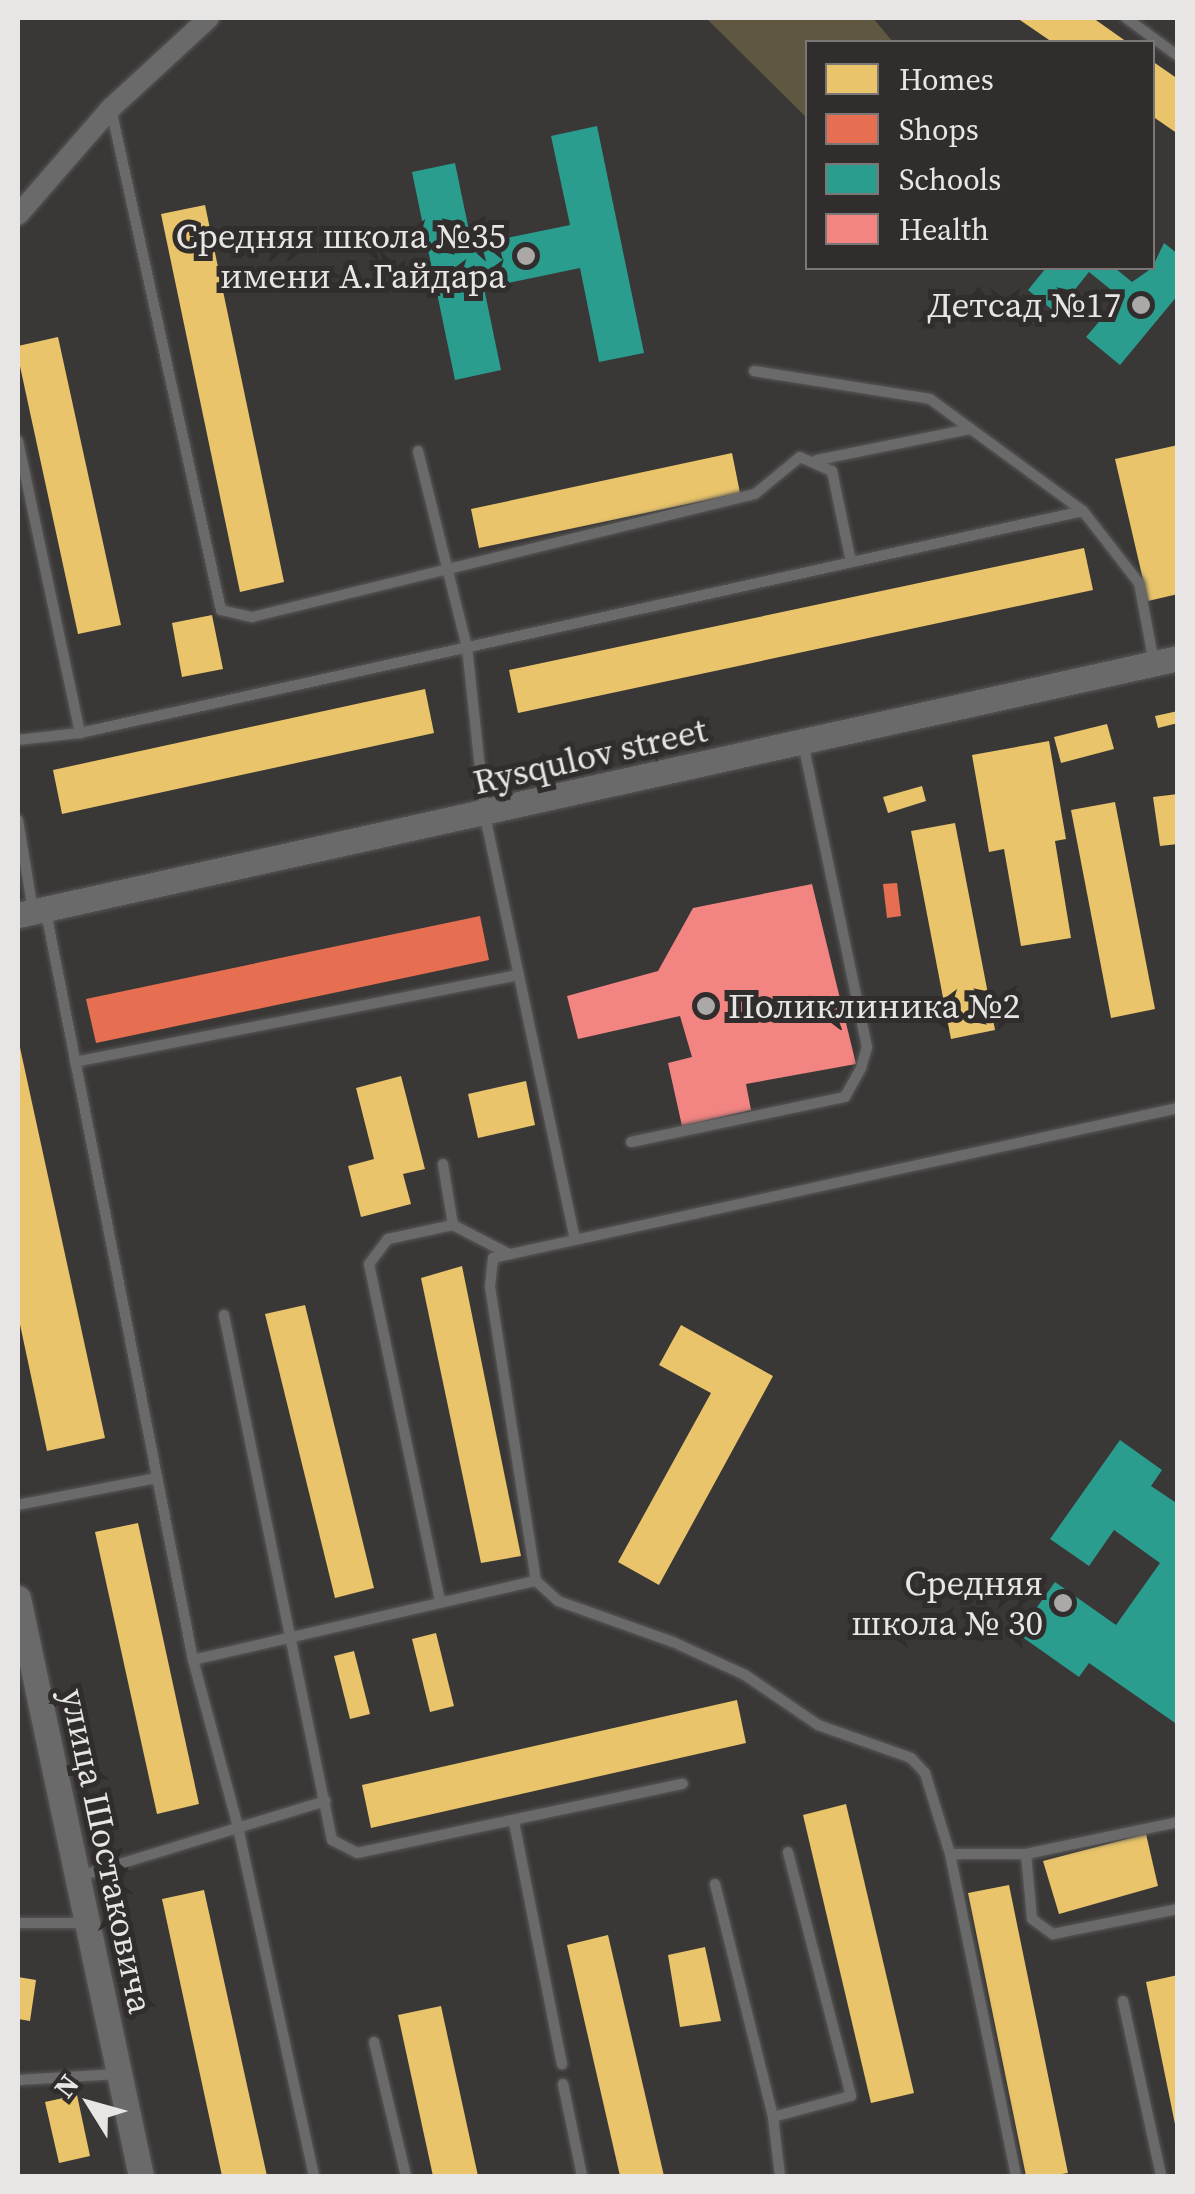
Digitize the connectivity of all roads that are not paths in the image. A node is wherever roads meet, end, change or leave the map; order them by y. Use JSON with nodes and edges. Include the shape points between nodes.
{"nodes":[{"id":1,"x":1126,"y":18,"type":"edge"},
{"id":2,"x":198,"y":23,"type":"edge"},
{"id":3,"x":1178,"y":56,"type":"edge"},
{"id":4,"x":111,"y":108,"type":"junction"},
{"id":5,"x":18,"y":215,"type":"edge"},
{"id":6,"x":754,"y":371,"type":"dead end"},
{"id":7,"x":972,"y":429,"type":"junction"},
{"id":8,"x":18,"y":441,"type":"edge"},
{"id":9,"x":418,"y":451,"type":"dead end"},
{"id":10,"x":818,"y":460,"type":"junction"},
{"id":11,"x":1084,"y":511,"type":"junction"},
{"id":12,"x":851,"y":562,"type":"junction"},
{"id":13,"x":448,"y":565,"type":"junction"},
{"id":14,"x":467,"y":646,"type":"junction"},
{"id":15,"x":1166,"y":661,"type":"edge"},
{"id":16,"x":80,"y":733,"type":"junction"},
{"id":17,"x":18,"y":740,"type":"edge"},
{"id":18,"x":803,"y":743,"type":"junction"},
{"id":19,"x":485,"y":816,"type":"junction"},
{"id":20,"x":18,"y":820,"type":"edge"},
{"id":21,"x":32,"y":912,"type":"edge"},
{"id":22,"x":519,"y":974,"type":"junction"},
{"id":23,"x":75,"y":1062,"type":"junction"},
{"id":24,"x":1178,"y":1108,"type":"edge"},
{"id":25,"x":632,"y":1142,"type":"dead end"},
{"id":26,"x":442,"y":1164,"type":"dead end"},
{"id":27,"x":453,"y":1224,"type":"junction"},
{"id":28,"x":575,"y":1240,"type":"junction"},
{"id":29,"x":510,"y":1254,"type":"junction"},
{"id":30,"x":224,"y":1315,"type":"dead end"},
{"id":31,"x":157,"y":1478,"type":"junction"},
{"id":32,"x":18,"y":1505,"type":"edge"},
{"id":33,"x":536,"y":1581,"type":"junction"},
{"id":34,"x":18,"y":1598,"type":"edge"},
{"id":35,"x":440,"y":1601,"type":"junction"},
{"id":36,"x":290,"y":1636,"type":"junction"},
{"id":37,"x":193,"y":1660,"type":"junction"},
{"id":38,"x":682,"y":1784,"type":"dead end"},
{"id":39,"x":326,"y":1801,"type":"junction"},
{"id":40,"x":514,"y":1822,"type":"junction"},
{"id":41,"x":1178,"y":1822,"type":"edge"},
{"id":42,"x":237,"y":1824,"type":"junction"},
{"id":43,"x":788,"y":1852,"type":"dead end"},
{"id":44,"x":950,"y":1854,"type":"junction"},
{"id":45,"x":1026,"y":1854,"type":"junction"},
{"id":46,"x":76,"y":1877,"type":"junction"},
{"id":47,"x":715,"y":1884,"type":"dead end"},
{"id":48,"x":1178,"y":1910,"type":"edge"},
{"id":49,"x":18,"y":1924,"type":"edge"},
{"id":50,"x":86,"y":1924,"type":"junction"},
{"id":51,"x":1122,"y":2001,"type":"dead end"},
{"id":52,"x":374,"y":2042,"type":"dead end"},
{"id":53,"x":562,"y":2064,"type":"dead end"},
{"id":54,"x":119,"y":2074,"type":"junction"},
{"id":55,"x":18,"y":2080,"type":"edge"},
{"id":56,"x":564,"y":2084,"type":"dead end"},
{"id":57,"x":773,"y":2118,"type":"junction"},
{"id":58,"x":141,"y":2176,"type":"edge"},
{"id":59,"x":314,"y":2176,"type":"edge"},
{"id":60,"x":406,"y":2176,"type":"edge"},
{"id":61,"x":582,"y":2176,"type":"edge"},
{"id":62,"x":780,"y":2176,"type":"edge"},
{"id":63,"x":1016,"y":2176,"type":"edge"},
{"id":64,"x":1161,"y":2176,"type":"edge"}],
"edges":[{"from":1,"to":3,"type":"lane"},
{"from":2,"to":4,"type":"street"},
{"from":4,"to":5,"type":"street"},
{"from":4,"to":13,"type":"lane","via":[[221,610],[252,617]]},
{"from":6,"to":7,"type":"lane","via":[[930,399]]},
{"from":7,"to":10,"type":"lane"},
{"from":7,"to":11,"type":"lane"},
{"from":8,"to":16,"type":"lane"},
{"from":9,"to":13,"type":"lane"},
{"from":10,"to":12,"type":"lane","via":[[832,471]]},
{"from":10,"to":13,"type":"lane","via":[[800,457],[755,494]]},
{"from":11,"to":12,"type":"lane"},
{"from":11,"to":15,"type":"lane","via":[[1140,583]]},
{"from":12,"to":14,"type":"lane"},
{"from":13,"to":14,"type":"lane"},
{"from":14,"to":16,"type":"lane"},
{"from":14,"to":19,"type":"lane"},
{"from":15,"to":18,"type":"street","name":"Rysqulov street"},
{"from":16,"to":17,"type":"lane"},
{"from":18,"to":19,"type":"street","name":"Rysqulov street"},
{"from":18,"to":25,"type":"lane","via":[[866,1047],[861,1068],[845,1097]]},
{"from":19,"to":21,"type":"street","name":"Rysqulov street"},
{"from":19,"to":22,"type":"lane"},
{"from":20,"to":21,"type":"lane"},
{"from":21,"to":23,"type":"lane"},
{"from":22,"to":23,"type":"lane"},
{"from":22,"to":28,"type":"lane"},
{"from":23,"to":31,"type":"lane"},
{"from":24,"to":28,"type":"lane"},
{"from":26,"to":27,"type":"lane"},
{"from":27,"to":29,"type":"lane"},
{"from":27,"to":35,"type":"lane","via":[[388,1239],[369,1264]]},
{"from":28,"to":29,"type":"lane"},
{"from":29,"to":33,"type":"lane","via":[[493,1258],[490,1287]]},
{"from":30,"to":36,"type":"lane"},
{"from":31,"to":32,"type":"lane"},
{"from":31,"to":37,"type":"lane"},
{"from":33,"to":35,"type":"lane"},
{"from":33,"to":44,"type":"lane","via":[[558,1602],[745,1674],[818,1725],[911,1758],[926,1774]]},
{"from":34,"to":46,"type":"street","name":"улица Шостаковича"},
{"from":35,"to":36,"type":"lane"},
{"from":36,"to":37,"type":"lane"},
{"from":36,"to":39,"type":"lane"},
{"from":37,"to":42,"type":"lane"},
{"from":38,"to":40,"type":"lane"},
{"from":39,"to":40,"type":"lane","via":[[332,1840],[357,1853]]},
{"from":39,"to":42,"type":"lane"},
{"from":40,"to":53,"type":"lane"},
{"from":41,"to":45,"type":"lane"},
{"from":42,"to":46,"type":"lane"},
{"from":42,"to":59,"type":"lane"},
{"from":43,"to":57,"type":"lane","via":[[851,2096]]},
{"from":44,"to":45,"type":"lane"},
{"from":44,"to":63,"type":"lane"},
{"from":45,"to":48,"type":"lane","via":[[1032,1919],[1052,1934]]},
{"from":46,"to":50,"type":"street","name":"улица Шостаковича"},
{"from":47,"to":57,"type":"lane"},
{"from":49,"to":50,"type":"lane"},
{"from":50,"to":54,"type":"street","name":"улица Шостаковича"},
{"from":51,"to":64,"type":"lane"},
{"from":52,"to":60,"type":"lane"},
{"from":54,"to":55,"type":"lane"},
{"from":54,"to":58,"type":"street","name":"улица Шостаковича"},
{"from":56,"to":61,"type":"lane"},
{"from":57,"to":62,"type":"lane"}]}
